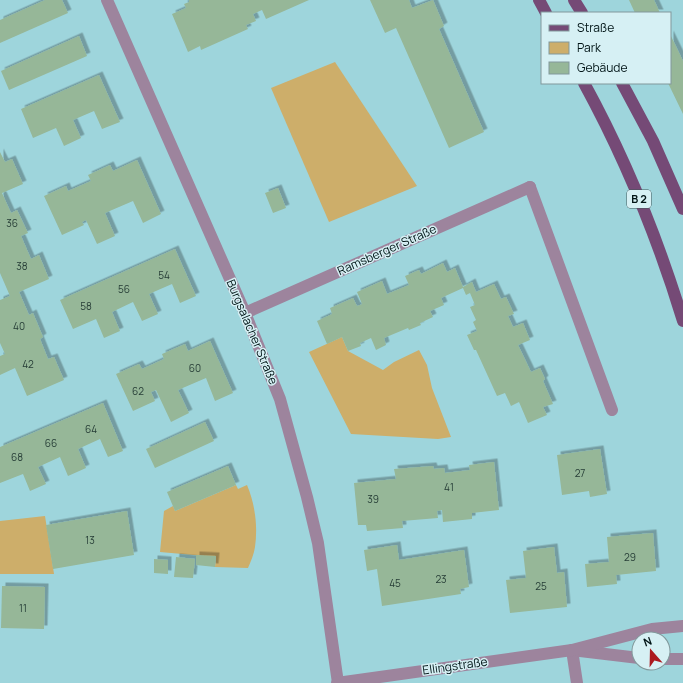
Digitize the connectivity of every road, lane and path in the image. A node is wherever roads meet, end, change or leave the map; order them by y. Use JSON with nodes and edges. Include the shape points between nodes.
{"nodes":[{"id":1,"x":107,"y":0,"type":"edge"},
{"id":2,"x":539,"y":0,"type":"edge"},
{"id":3,"x":574,"y":0,"type":"edge"},
{"id":4,"x":545,"y":12,"type":"edge"},
{"id":5,"x":581,"y":12,"type":"edge"},
{"id":6,"x":584,"y":84,"type":"edge"},
{"id":7,"x":623,"y":84,"type":"edge"},
{"id":8,"x":683,"y":209,"type":"edge"},
{"id":9,"x":245,"y":313,"type":"junction"},
{"id":10,"x":683,"y":321,"type":"edge"},
{"id":11,"x":612,"y":410,"type":"dead end"},
{"id":12,"x":683,"y":626,"type":"edge"},
{"id":13,"x":572,"y":650,"type":"junction"},
{"id":14,"x":631,"y":657,"type":"edge"},
{"id":15,"x":671,"y":658,"type":"edge"},
{"id":16,"x":683,"y":659,"type":"edge"},
{"id":17,"x":337,"y":683,"type":"edge"},
{"id":18,"x":577,"y":683,"type":"edge"}],
"edges":[{"from":1,"to":9,"type":"street","name":"Burgsalacher Straße"},
{"from":2,"to":4,"type":"main road"},
{"from":3,"to":5,"type":"main road"},
{"from":6,"to":10,"type":"main road","number":"B 2","via":[[646,216],[662,255]]},
{"from":7,"to":8,"type":"main road","via":[[653,141]]},
{"from":9,"to":11,"type":"street","name":"Ramsberger Straße","via":[[530,187]]},
{"from":9,"to":17,"type":"street","name":"Burgsalacher Straße","via":[[280,399],[307,497],[318,544]]},
{"from":12,"to":13,"type":"street","name":"Ellingstraße","via":[[652,628]]},
{"from":13,"to":14,"type":"street","name":"Ellingstraße"},
{"from":13,"to":17,"type":"street","name":"Ellingstraße"},
{"from":13,"to":18,"type":"street"},
{"from":15,"to":16,"type":"street"}]}
